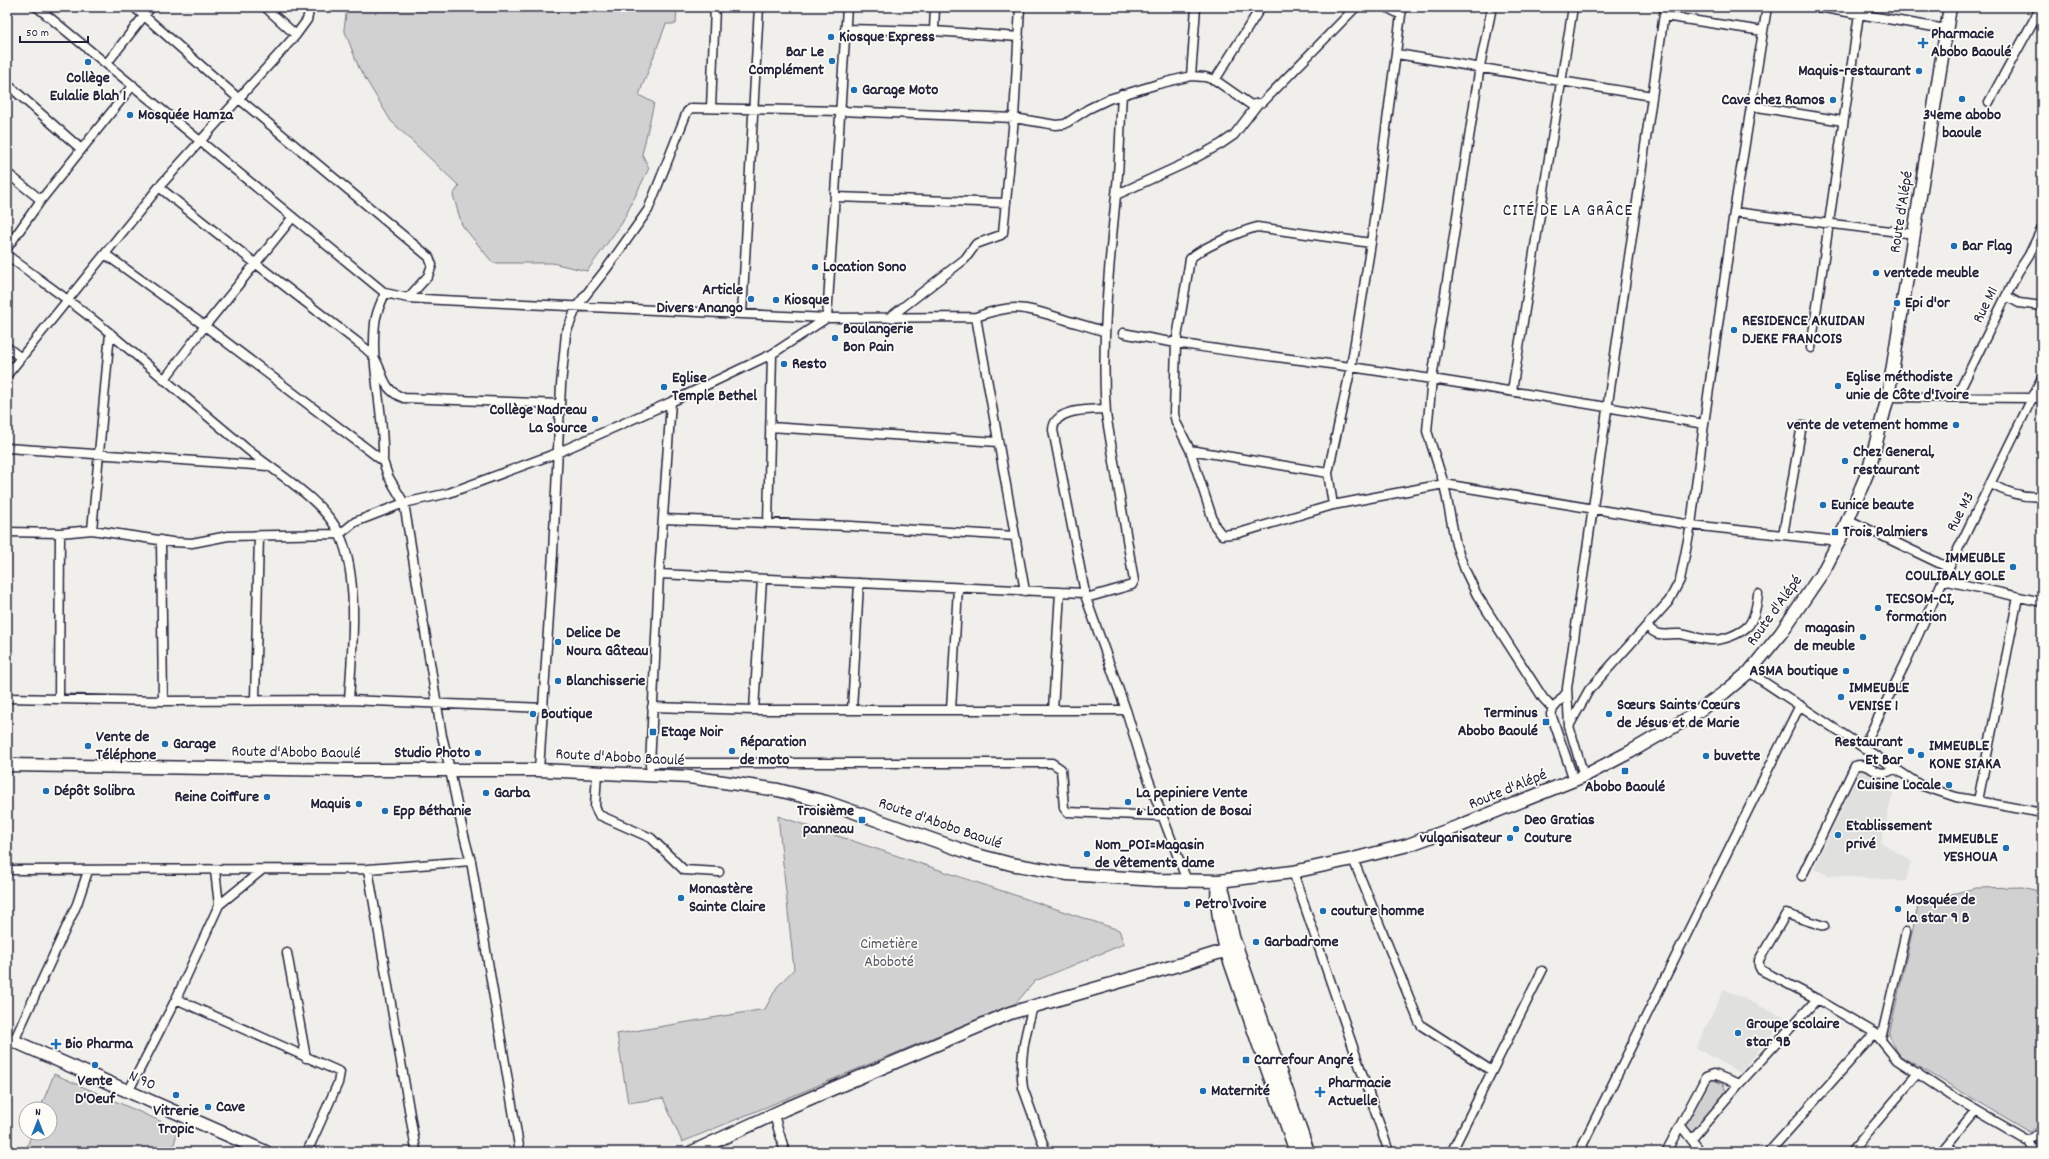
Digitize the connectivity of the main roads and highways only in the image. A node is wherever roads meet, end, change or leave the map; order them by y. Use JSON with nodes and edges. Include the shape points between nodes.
{"nodes":[{"id":1,"x":1950,"y":7,"type":"edge"},
{"id":2,"x":7,"y":765,"type":"edge"},
{"id":3,"x":1218,"y":881,"type":"junction"},
{"id":4,"x":1231,"y":948,"type":"junction"},
{"id":5,"x":11,"y":1039,"type":"edge"},
{"id":6,"x":266,"y":1152,"type":"edge"},
{"id":7,"x":692,"y":1152,"type":"edge"},
{"id":8,"x":1296,"y":1152,"type":"edge"},
{"id":9,"x":1308,"y":1152,"type":"edge"}],
"edges":[{"from":1,"to":3,"type":"main road","name":"Route d'Alépé","via":[[1888,397],[1869,469],[1840,541],[1805,600],[1781,633],[1748,672],[1725,692],[1690,717],[1579,778],[1415,842],[1293,872]]},
{"from":2,"to":3,"type":"main road","name":"Route d'Abobo Baoulé","via":[[597,772],[650,768],[732,781],[826,802],[973,854],[1011,864],[1068,874],[1121,879]]},
{"from":3,"to":4,"type":"main road","via":[[1216,897],[1219,920]]},
{"from":4,"to":7,"type":"main road","via":[[1010,1013]]},
{"from":4,"to":8,"type":"main road"},
{"from":4,"to":9,"type":"main road"},
{"from":5,"to":6,"type":"main road","name":"N 90"}]}
